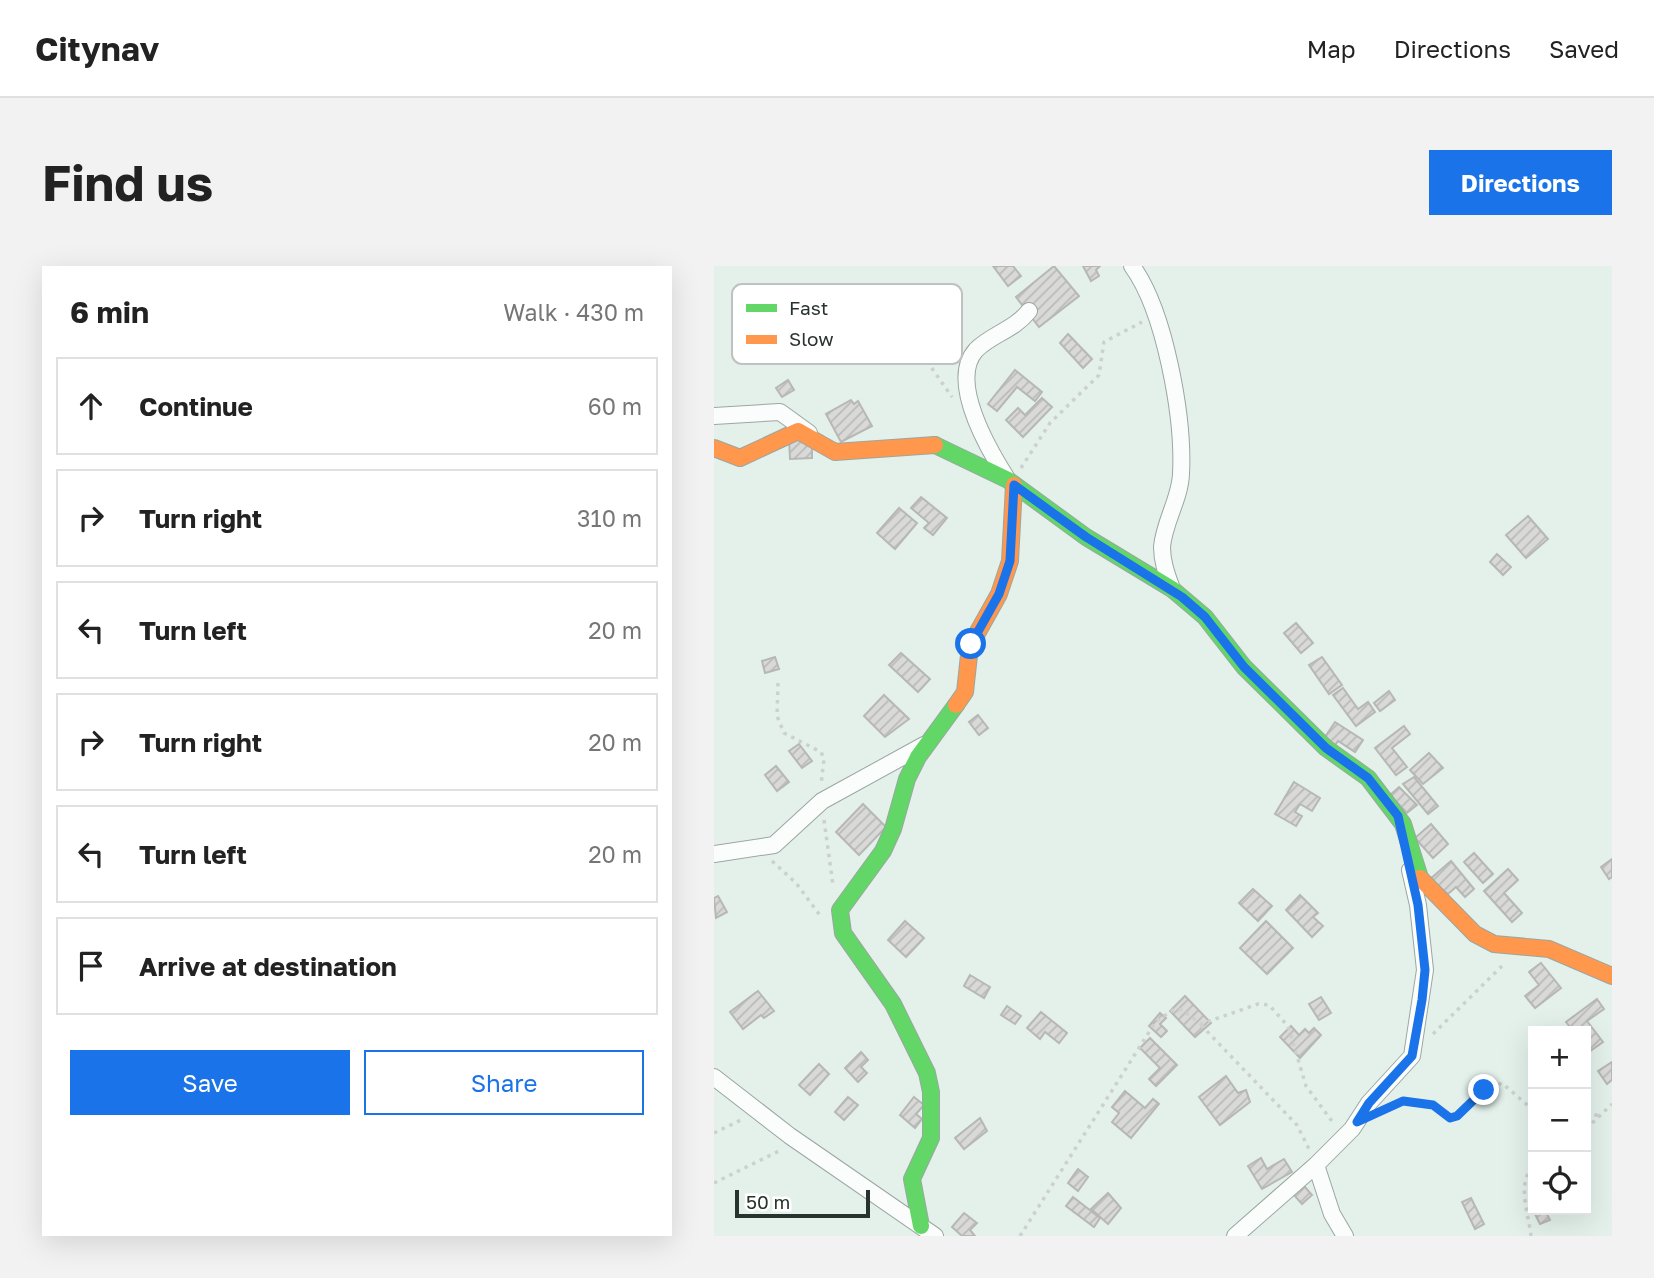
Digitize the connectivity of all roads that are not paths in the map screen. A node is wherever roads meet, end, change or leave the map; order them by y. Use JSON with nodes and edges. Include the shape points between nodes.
{"nodes":[{"id":1,"x":1132,"y":266,"type":"edge"},
{"id":2,"x":1029,"y":312,"type":"dead end"},
{"id":3,"x":714,"y":416,"type":"edge"},
{"id":4,"x":714,"y":448,"type":"edge"},
{"id":5,"x":835,"y":452,"type":"junction"},
{"id":6,"x":1011,"y":482,"type":"junction"},
{"id":7,"x":1172,"y":589,"type":"junction"},
{"id":8,"x":928,"y":744,"type":"junction"},
{"id":9,"x":1398,"y":816,"type":"junction"},
{"id":10,"x":714,"y":854,"type":"edge"},
{"id":11,"x":1612,"y":976,"type":"edge"},
{"id":12,"x":714,"y":1077,"type":"edge"},
{"id":13,"x":1316,"y":1165,"type":"junction"},
{"id":14,"x":921,"y":1226,"type":"junction"},
{"id":15,"x":935,"y":1236,"type":"edge"},
{"id":16,"x":1235,"y":1236,"type":"edge"},
{"id":17,"x":1345,"y":1236,"type":"edge"}],
"edges":[{"from":1,"to":7,"type":"street","via":[[1147,286],[1172,378],[1181,472],[1162,546]]},
{"from":2,"to":6,"type":"street","via":[[975,351],[967,382],[984,443]]},
{"from":3,"to":5,"type":"street","via":[[780,412]]},
{"from":4,"to":5,"type":"street","via":[[740,458],[798,431]]},
{"from":5,"to":6,"type":"street","via":[[940,445]]},
{"from":6,"to":7,"type":"street","via":[[1086,537]]},
{"from":6,"to":8,"type":"street","via":[[1013,531],[1005,579],[970,646],[969,680],[962,699]]},
{"from":7,"to":9,"type":"street","via":[[1205,617],[1244,667],[1326,748],[1368,778]]},
{"from":8,"to":10,"type":"street","via":[[822,801],[774,845]]},
{"from":8,"to":14,"type":"street","via":[[907,779],[883,851],[840,910],[844,933],[893,1004],[927,1073],[932,1138],[912,1179]]},
{"from":9,"to":11,"type":"street","via":[[1419,877],[1475,934],[1494,944],[1549,949]]},
{"from":9,"to":13,"type":"street","via":[[1418,905],[1425,970],[1412,1056]]},
{"from":12,"to":14,"type":"street"},
{"from":13,"to":16,"type":"street"},
{"from":13,"to":17,"type":"street","via":[[1332,1214]]},
{"from":14,"to":15,"type":"street"}]}
